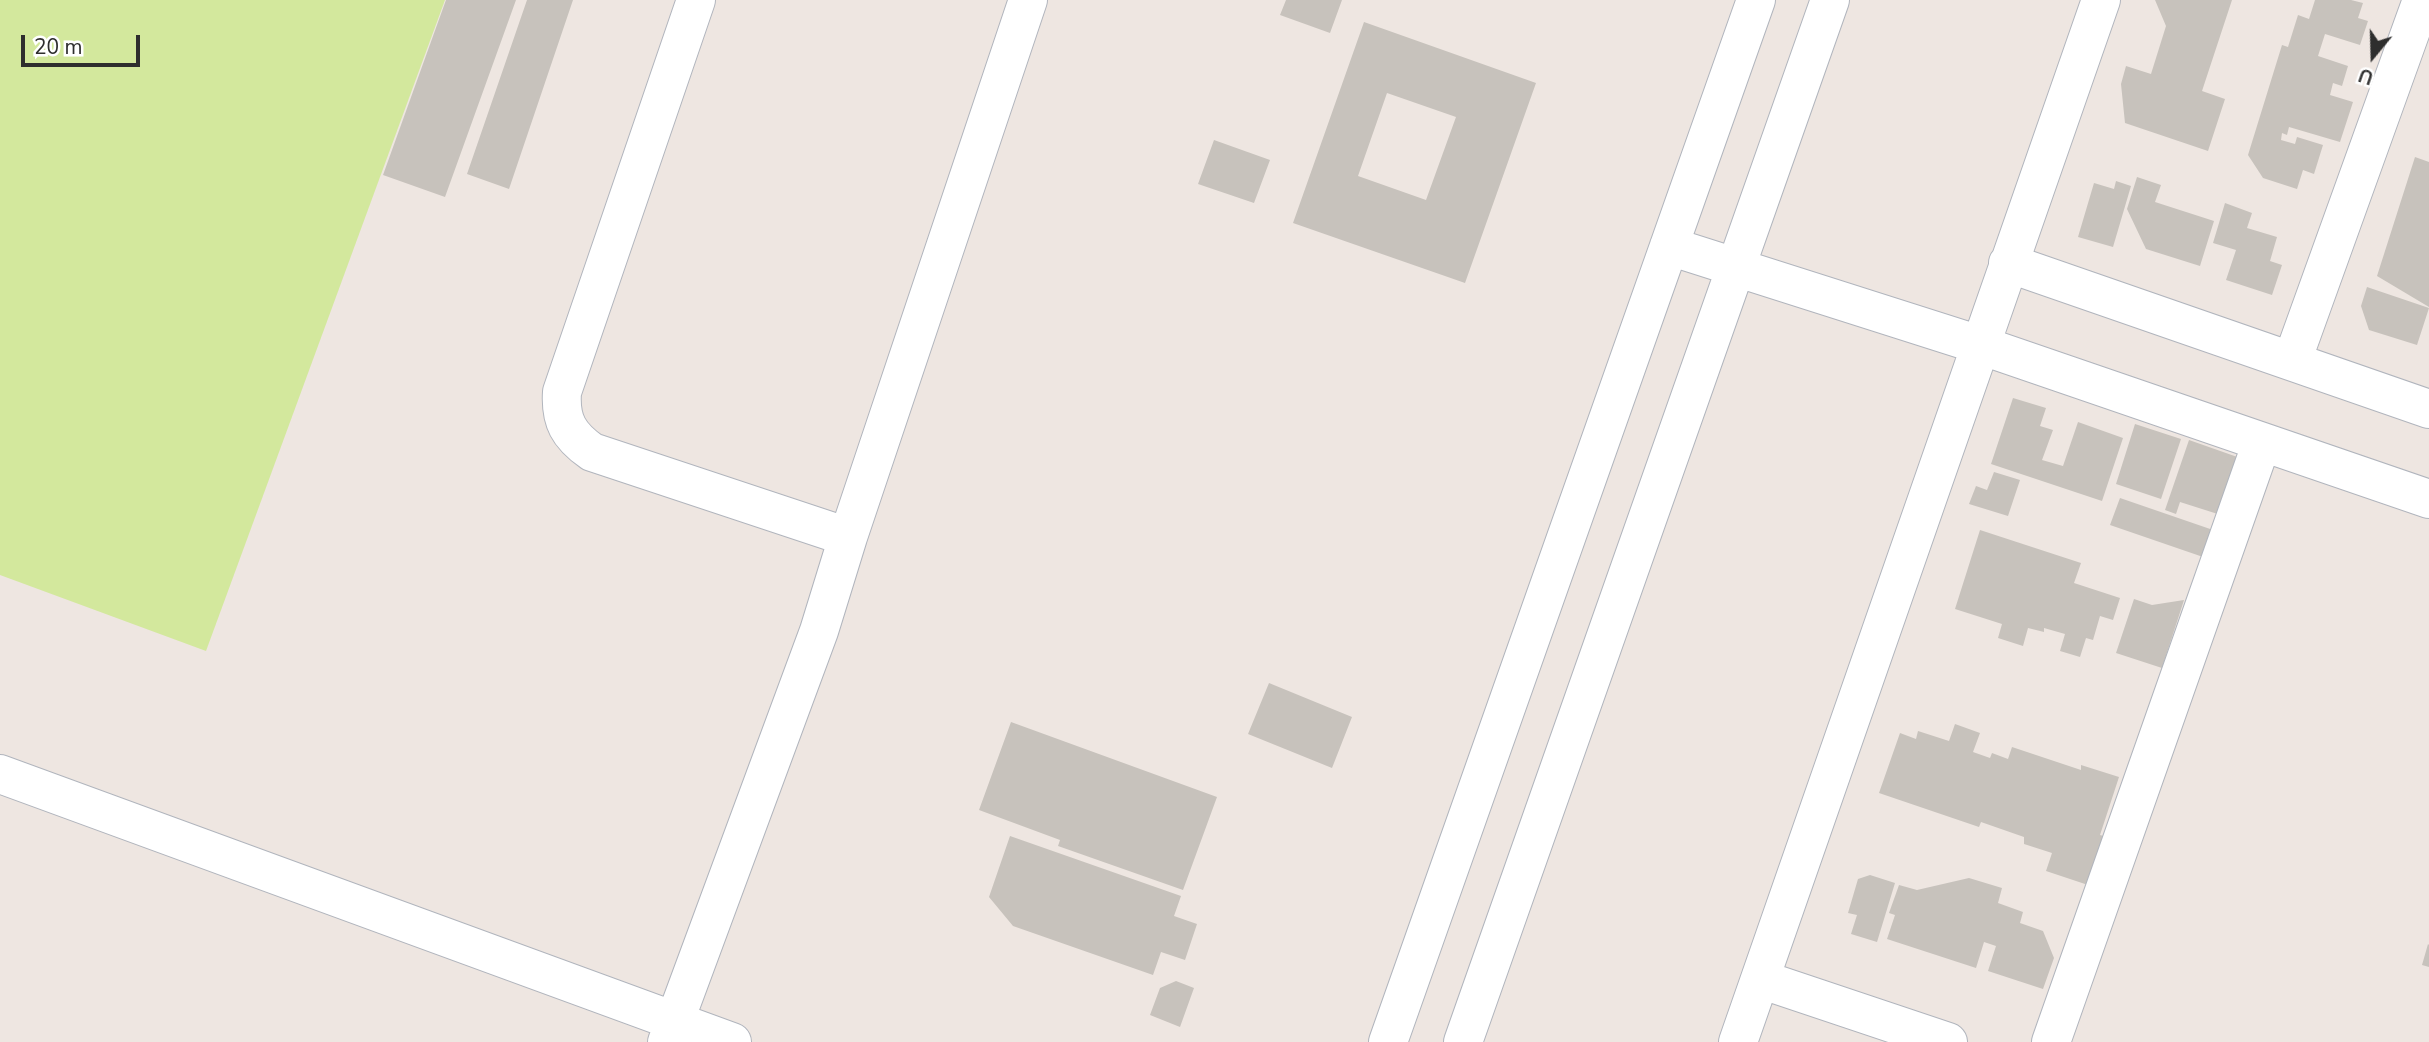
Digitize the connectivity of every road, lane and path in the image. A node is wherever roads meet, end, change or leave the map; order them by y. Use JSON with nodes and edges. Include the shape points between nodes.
{"nodes":[{"id":1,"x":696,"y":0,"type":"edge"},
{"id":2,"x":1028,"y":0,"type":"edge"},
{"id":3,"x":1756,"y":0,"type":"edge"},
{"id":4,"x":1830,"y":0,"type":"edge"},
{"id":5,"x":2101,"y":0,"type":"edge"},
{"id":6,"x":2422,"y":0,"type":"edge"},
{"id":7,"x":1669,"y":246,"type":"junction"},
{"id":8,"x":2008,"y":263,"type":"junction"},
{"id":9,"x":1735,"y":268,"type":"junction"},
{"id":10,"x":1980,"y":345,"type":"junction"},
{"id":11,"x":2292,"y":361,"type":"junction"},
{"id":12,"x":2429,"y":409,"type":"edge"},
{"id":13,"x":2262,"y":442,"type":"junction"},
{"id":14,"x":2429,"y":499,"type":"edge"},
{"id":15,"x":848,"y":537,"type":"junction"},
{"id":16,"x":0,"y":774,"type":"edge"},
{"id":17,"x":1760,"y":979,"type":"junction"},
{"id":18,"x":670,"y":1032,"type":"edge"},
{"id":19,"x":732,"y":1042,"type":"edge"},
{"id":20,"x":1388,"y":1042,"type":"edge"},
{"id":21,"x":1463,"y":1042,"type":"edge"},
{"id":22,"x":1738,"y":1042,"type":"edge"},
{"id":23,"x":1948,"y":1042,"type":"edge"},
{"id":24,"x":2051,"y":1042,"type":"edge"}],
"edges":[{"from":1,"to":15,"type":"lane","via":[[562,392],[561,408],[575,440],[592,452]]},
{"from":2,"to":15,"type":"lane"},
{"from":3,"to":7,"type":"lane"},
{"from":4,"to":9,"type":"lane"},
{"from":5,"to":8,"type":"lane"},
{"from":6,"to":11,"type":"lane"},
{"from":7,"to":9,"type":"lane"},
{"from":7,"to":20,"type":"lane"},
{"from":8,"to":10,"type":"lane"},
{"from":8,"to":11,"type":"lane"},
{"from":9,"to":10,"type":"lane"},
{"from":9,"to":21,"type":"lane"},
{"from":10,"to":13,"type":"lane"},
{"from":10,"to":17,"type":"lane"},
{"from":11,"to":12,"type":"lane"},
{"from":13,"to":14,"type":"lane"},
{"from":13,"to":24,"type":"lane"},
{"from":15,"to":18,"type":"lane","via":[[819,631]]},
{"from":16,"to":18,"type":"lane"},
{"from":17,"to":22,"type":"lane"},
{"from":17,"to":23,"type":"lane"},
{"from":18,"to":19,"type":"lane"}]}
